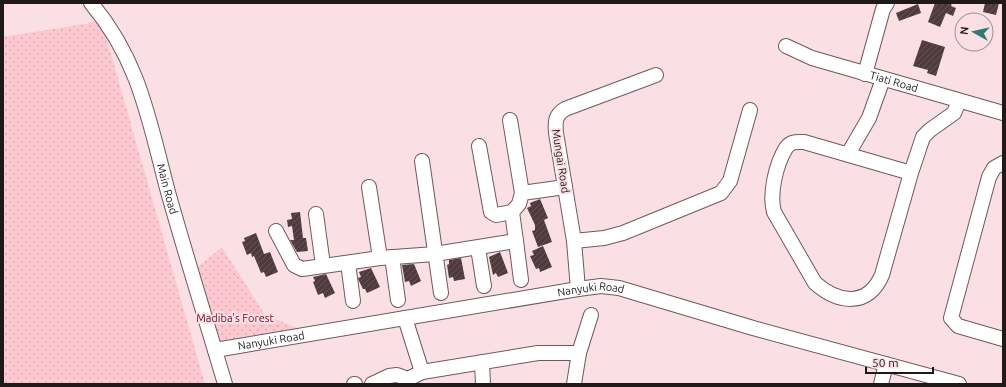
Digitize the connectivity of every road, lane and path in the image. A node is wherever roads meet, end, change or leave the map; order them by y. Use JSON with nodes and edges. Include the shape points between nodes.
{"nodes":[{"id":1,"x":91,"y":3,"type":"edge"},
{"id":2,"x":887,"y":3,"type":"edge"},
{"id":3,"x":786,"y":46,"type":"dead end"},
{"id":4,"x":656,"y":74,"type":"dead end"},
{"id":5,"x":864,"y":74,"type":"junction"},
{"id":6,"x":883,"y":79,"type":"junction"},
{"id":7,"x":959,"y":101,"type":"junction"},
{"id":8,"x":750,"y":110,"type":"dead end"},
{"id":9,"x":1003,"y":113,"type":"edge"},
{"id":10,"x":510,"y":120,"type":"dead end"},
{"id":11,"x":479,"y":146,"type":"dead end"},
{"id":12,"x":848,"y":154,"type":"junction"},
{"id":13,"x":422,"y":161,"type":"dead end"},
{"id":14,"x":1003,"y":163,"type":"edge"},
{"id":15,"x":911,"y":173,"type":"junction"},
{"id":16,"x":369,"y":187,"type":"dead end"},
{"id":17,"x":565,"y":187,"type":"junction"},
{"id":18,"x":522,"y":193,"type":"junction"},
{"id":19,"x":512,"y":212,"type":"junction"},
{"id":20,"x":316,"y":214,"type":"dead end"},
{"id":21,"x":276,"y":231,"type":"dead end"},
{"id":22,"x":574,"y":240,"type":"junction"},
{"id":23,"x":516,"y":241,"type":"junction"},
{"id":24,"x":478,"y":248,"type":"junction"},
{"id":25,"x":435,"y":254,"type":"junction"},
{"id":26,"x":386,"y":258,"type":"junction"},
{"id":27,"x":348,"y":263,"type":"junction"},
{"id":28,"x":324,"y":265,"type":"junction"},
{"id":29,"x":521,"y":280,"type":"dead end"},
{"id":30,"x":484,"y":286,"type":"dead end"},
{"id":31,"x":578,"y":289,"type":"junction"},
{"id":32,"x":441,"y":293,"type":"dead end"},
{"id":33,"x":398,"y":300,"type":"dead end"},
{"id":34,"x":353,"y":302,"type":"dead end"},
{"id":35,"x":591,"y":315,"type":"dead end"},
{"id":36,"x":405,"y":318,"type":"junction"},
{"id":37,"x":1003,"y":339,"type":"edge"},
{"id":38,"x":215,"y":350,"type":"junction"},
{"id":39,"x":579,"y":353,"type":"junction"},
{"id":40,"x":482,"y":362,"type":"junction"},
{"id":41,"x":886,"y":364,"type":"junction"},
{"id":42,"x":422,"y":372,"type":"junction"},
{"id":43,"x":225,"y":384,"type":"edge"},
{"id":44,"x":372,"y":384,"type":"edge"},
{"id":45,"x":483,"y":384,"type":"edge"},
{"id":46,"x":574,"y":384,"type":"edge"},
{"id":47,"x":881,"y":384,"type":"edge"},
{"id":48,"x":959,"y":384,"type":"edge"}],
"edges":[{"from":1,"to":38,"type":"street","name":"Main Road","via":[[115,34],[146,104],[168,192]]},
{"from":2,"to":5,"type":"street"},
{"from":3,"to":5,"type":"street","name":"Tiati Road","via":[[812,58]]},
{"from":4,"to":17,"type":"street","name":"Mungai Road","via":[[565,109],[557,115],[556,133]]},
{"from":5,"to":6,"type":"street","name":"Tiati Road"},
{"from":6,"to":7,"type":"street","name":"Tiati Road"},
{"from":6,"to":12,"type":"street","via":[[869,118]]},
{"from":7,"to":9,"type":"street","name":"Tiati Road"},
{"from":7,"to":15,"type":"street","via":[[954,113],[923,137]]},
{"from":8,"to":22,"type":"street","via":[[730,181],[721,193],[623,233],[604,238]]},
{"from":10,"to":18,"type":"street"},
{"from":11,"to":19,"type":"street","via":[[491,212],[496,216]]},
{"from":12,"to":15,"type":"street"},
{"from":12,"to":15,"type":"street","via":[[804,142],[790,143],[783,153],[771,197],[774,212],[815,283],[831,294],[852,299],[861,298],[877,287]]},
{"from":13,"to":25,"type":"street"},
{"from":14,"to":37,"type":"street","via":[[991,171],[951,318],[958,326]]},
{"from":16,"to":26,"type":"street"},
{"from":17,"to":18,"type":"street"},
{"from":17,"to":22,"type":"street","name":"Mungai Road"},
{"from":18,"to":19,"type":"street","via":[[519,204]]},
{"from":19,"to":23,"type":"street"},
{"from":20,"to":28,"type":"street"},
{"from":21,"to":28,"type":"street","via":[[296,267],[302,269]]},
{"from":22,"to":31,"type":"street","name":"Mungai Road"},
{"from":23,"to":24,"type":"street"},
{"from":23,"to":29,"type":"street"},
{"from":24,"to":25,"type":"street"},
{"from":24,"to":30,"type":"street"},
{"from":25,"to":26,"type":"street"},
{"from":25,"to":32,"type":"street"},
{"from":26,"to":27,"type":"street"},
{"from":26,"to":33,"type":"street"},
{"from":27,"to":28,"type":"street"},
{"from":27,"to":34,"type":"street"},
{"from":31,"to":36,"type":"street","name":"Nanyuki Road"},
{"from":31,"to":41,"type":"street","name":"Nanyuki Road","via":[[601,286],[619,288],[752,328]]},
{"from":35,"to":39,"type":"street"},
{"from":36,"to":38,"type":"street","name":"Nanyuki Road"},
{"from":36,"to":42,"type":"street"},
{"from":38,"to":43,"type":"street","name":"Main Road"},
{"from":39,"to":40,"type":"street","via":[[543,353]]},
{"from":39,"to":46,"type":"street"},
{"from":40,"to":42,"type":"street"},
{"from":40,"to":45,"type":"street"},
{"from":41,"to":47,"type":"street"},
{"from":41,"to":48,"type":"street","name":"Nanyuki Road"},
{"from":42,"to":44,"type":"street","via":[[408,379],[397,375],[389,376]]}]}
